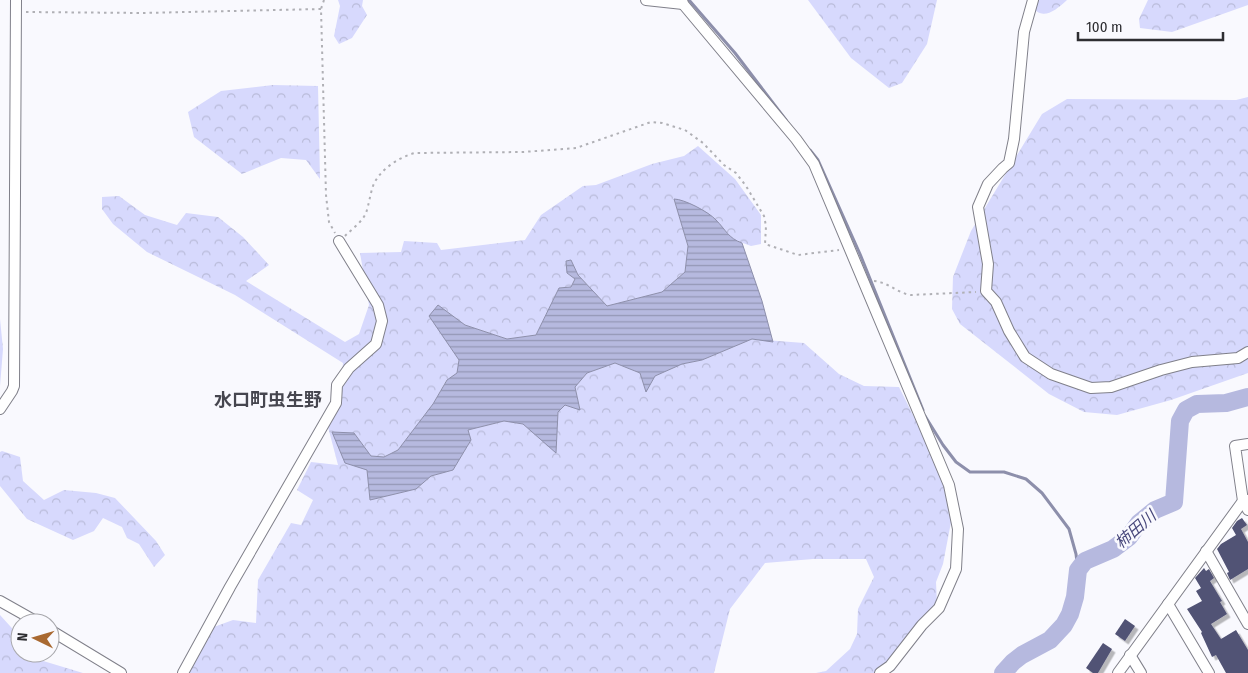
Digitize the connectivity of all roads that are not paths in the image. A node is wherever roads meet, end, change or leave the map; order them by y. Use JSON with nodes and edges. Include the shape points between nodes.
{"nodes":[{"id":1,"x":16,"y":0,"type":"edge"},
{"id":2,"x":646,"y":0,"type":"edge"},
{"id":3,"x":1033,"y":0,"type":"edge"},
{"id":4,"x":683,"y":2,"type":"edge"},
{"id":5,"x":339,"y":241,"type":"road end"},
{"id":6,"x":1248,"y":352,"type":"edge"},
{"id":7,"x":0,"y":409,"type":"edge"},
{"id":8,"x":1248,"y":444,"type":"edge"},
{"id":9,"x":1246,"y":504,"type":"edge"},
{"id":10,"x":1206,"y":551,"type":"junction"},
{"id":11,"x":0,"y":601,"type":"edge"},
{"id":12,"x":1168,"y":604,"type":"junction"},
{"id":13,"x":21,"y":613,"type":"edge"},
{"id":14,"x":1248,"y":624,"type":"edge"},
{"id":15,"x":60,"y":636,"type":"edge"},
{"id":16,"x":1130,"y":655,"type":"junction"},
{"id":17,"x":121,"y":673,"type":"edge"},
{"id":18,"x":182,"y":673,"type":"edge"},
{"id":19,"x":880,"y":673,"type":"edge"},
{"id":20,"x":1118,"y":673,"type":"edge"},
{"id":21,"x":1141,"y":673,"type":"edge"},
{"id":22,"x":1209,"y":673,"type":"edge"}],
"edges":[{"from":1,"to":7,"type":"street","via":[[14,386]]},
{"from":2,"to":4,"type":"street"},
{"from":3,"to":6,"type":"street","via":[[1024,32],[1009,163],[988,184],[978,207],[988,264],[986,291],[996,302],[1009,331],[1025,357],[1051,374],[1091,388],[1111,387],[1192,362],[1238,358]]},
{"from":4,"to":19,"type":"street","via":[[814,164],[949,485],[958,529],[956,569],[939,608],[890,666]]},
{"from":5,"to":18,"type":"street","via":[[378,306],[382,321],[376,344],[349,368],[338,385],[336,403]]},
{"from":8,"to":9,"type":"street","via":[[1235,446]]},
{"from":9,"to":10,"type":"street"},
{"from":10,"to":12,"type":"street"},
{"from":10,"to":14,"type":"street"},
{"from":11,"to":13,"type":"street"},
{"from":12,"to":16,"type":"street"},
{"from":12,"to":22,"type":"street"},
{"from":15,"to":17,"type":"street"},
{"from":16,"to":20,"type":"street"},
{"from":16,"to":21,"type":"street"}]}
